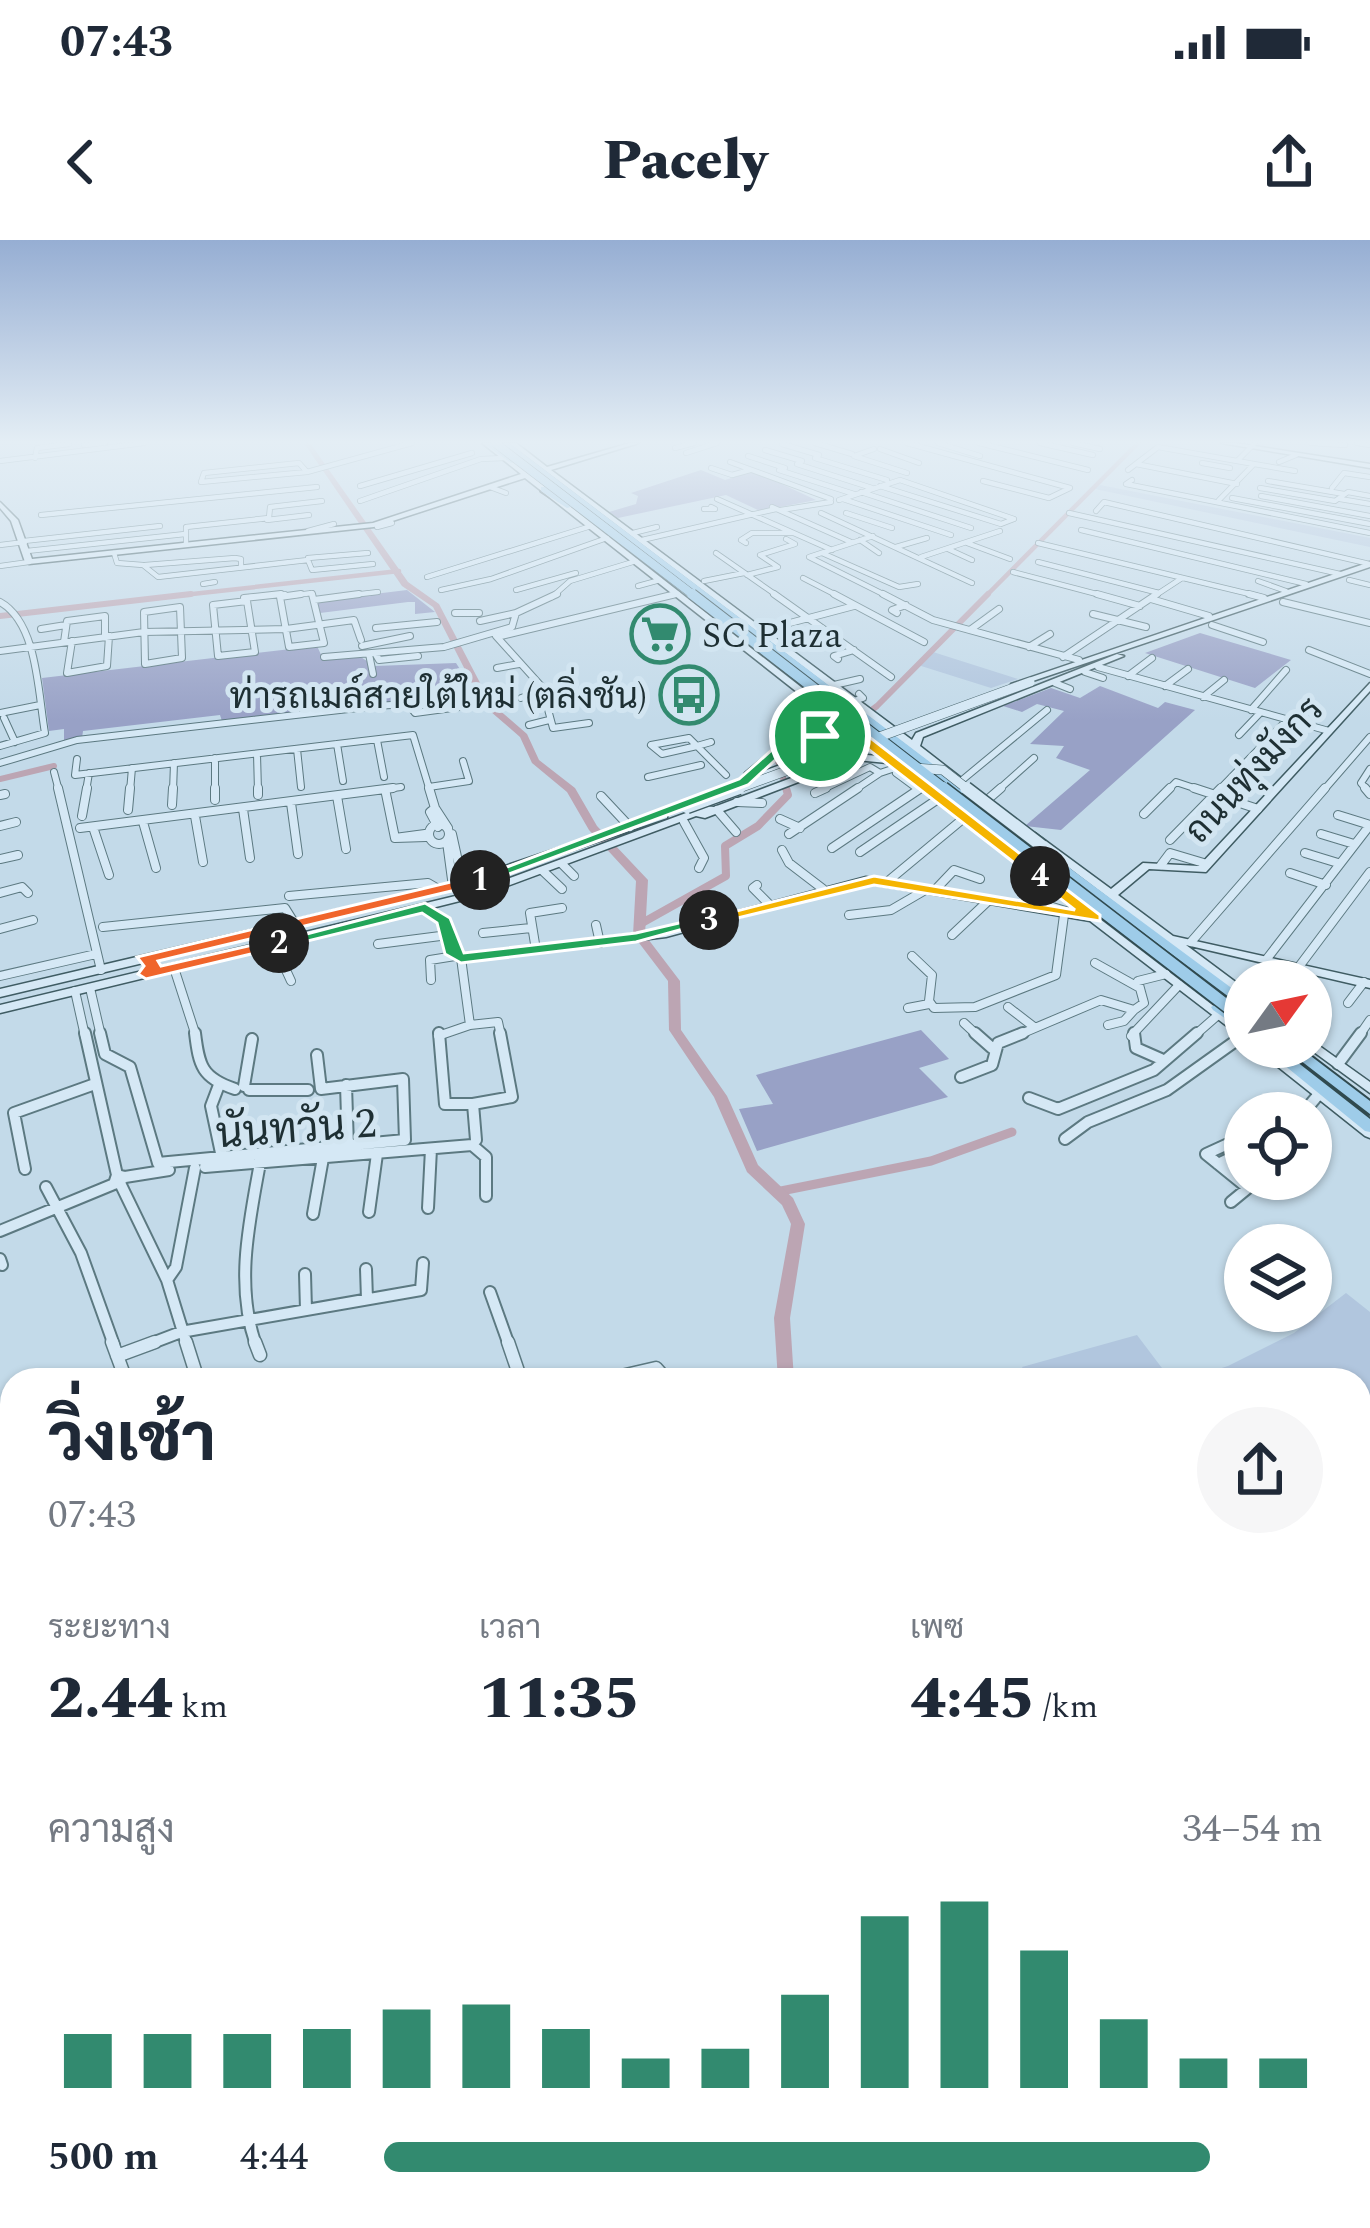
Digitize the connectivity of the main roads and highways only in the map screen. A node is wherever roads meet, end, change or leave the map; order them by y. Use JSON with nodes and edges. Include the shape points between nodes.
{"nodes":[{"id":1,"x":18,"y":536,"type":"edge"},
{"id":2,"x":175,"y":536,"type":"edge"},
{"id":3,"x":203,"y":536,"type":"edge"},
{"id":4,"x":234,"y":536,"type":"edge"},
{"id":5,"x":604,"y":536,"type":"edge"},
{"id":6,"x":606,"y":536,"type":"edge"},
{"id":7,"x":614,"y":536,"type":"edge"},
{"id":8,"x":616,"y":536,"type":"edge"},
{"id":9,"x":631,"y":536,"type":"edge"},
{"id":10,"x":636,"y":536,"type":"edge"},
{"id":11,"x":1370,"y":564,"type":"edge"},
{"id":12,"x":1356,"y":578,"type":"edge"},
{"id":13,"x":1284,"y":596,"type":"junction"},
{"id":14,"x":1211,"y":620,"type":"junction"},
{"id":15,"x":1108,"y":651,"type":"junction"},
{"id":16,"x":1120,"y":656,"type":"junction"},
{"id":17,"x":779,"y":658,"type":"junction"},
{"id":18,"x":1034,"y":684,"type":"junction"},
{"id":19,"x":1370,"y":686,"type":"edge"},
{"id":20,"x":913,"y":720,"type":"junction"},
{"id":21,"x":861,"y":721,"type":"junction"},
{"id":22,"x":930,"y":730,"type":"junction"},
{"id":23,"x":915,"y":747,"type":"junction"},
{"id":24,"x":846,"y":760,"type":"junction"},
{"id":25,"x":895,"y":767,"type":"junction"},
{"id":26,"x":744,"y":782,"type":"junction"},
{"id":27,"x":713,"y":809,"type":"junction"},
{"id":28,"x":633,"y":830,"type":"junction"},
{"id":29,"x":589,"y":848,"type":"junction"},
{"id":30,"x":1111,"y":895,"type":"junction"},
{"id":31,"x":425,"y":908,"type":"junction"},
{"id":32,"x":1089,"y":914,"type":"junction"},
{"id":33,"x":1194,"y":947,"type":"junction"},
{"id":34,"x":176,"y":962,"type":"junction"},
{"id":35,"x":144,"y":967,"type":"junction"},
{"id":36,"x":1224,"y":975,"type":"edge"},
{"id":37,"x":1367,"y":983,"type":"edge"},
{"id":38,"x":80,"y":985,"type":"junction"},
{"id":39,"x":0,"y":993,"type":"edge"},
{"id":40,"x":1224,"y":1006,"type":"edge"},
{"id":41,"x":1224,"y":1006,"type":"edge"},
{"id":42,"x":1224,"y":1007,"type":"edge"},
{"id":43,"x":0,"y":1010,"type":"edge"},
{"id":44,"x":1224,"y":1017,"type":"edge"},
{"id":45,"x":1332,"y":1060,"type":"edge"},
{"id":46,"x":1285,"y":1068,"type":"edge"},
{"id":47,"x":1299,"y":1068,"type":"edge"},
{"id":48,"x":1306,"y":1068,"type":"edge"},
{"id":49,"x":1314,"y":1068,"type":"edge"},
{"id":50,"x":1321,"y":1068,"type":"edge"},
{"id":51,"x":1370,"y":1088,"type":"edge"},
{"id":52,"x":1370,"y":1118,"type":"edge"}],
"edges":[{"from":1,"to":2,"type":"main road","via":[[26,550],[114,555]]},
{"from":3,"to":4,"type":"main road"},
{"from":5,"to":21,"type":"main road"},
{"from":6,"to":17,"type":"main road","bridge":true},
{"from":7,"to":17,"type":"main road","bridge":true},
{"from":8,"to":21,"type":"main road"},
{"from":9,"to":17,"type":"main road","bridge":true},
{"from":10,"to":21,"type":"main road","via":[[855,695]]},
{"from":11,"to":12,"type":"main road"},
{"from":12,"to":13,"type":"main road"},
{"from":12,"to":13,"type":"main road","via":[[1306,584]]},
{"from":13,"to":14,"type":"main road"},
{"from":13,"to":14,"type":"main road"},
{"from":14,"to":15,"type":"main road"},
{"from":14,"to":16,"type":"main road"},
{"from":15,"to":18,"type":"main road"},
{"from":15,"to":20,"type":"main road"},
{"from":16,"to":18,"type":"main road"},
{"from":16,"to":22,"type":"main road","via":[[1101,672]]},
{"from":17,"to":42,"type":"main road","bridge":true},
{"from":18,"to":27,"type":"main road","bridge":true},
{"from":18,"to":28,"type":"main road","bridge":true},
{"from":19,"to":30,"type":"main road","name":"ถนนทุ่งมังกร","via":[[1207,864],[1192,873],[1144,867]]},
{"from":20,"to":21,"type":"main road"},
{"from":20,"to":22,"type":"main road","via":[[908,729]]},
{"from":21,"to":23,"type":"main road"},
{"from":21,"to":25,"type":"main road"},
{"from":21,"to":26,"type":"main road","via":[[767,757]]},
{"from":21,"to":40,"type":"main road"},
{"from":21,"to":41,"type":"main road"},
{"from":22,"to":23,"type":"main road"},
{"from":23,"to":30,"type":"main road"},
{"from":24,"to":25,"type":"main road","via":[[870,756]]},
{"from":24,"to":26,"type":"main road","bridge":true,"via":[[852,753],[837,748]]},
{"from":24,"to":27,"type":"main road"},
{"from":25,"to":32,"type":"main road"},
{"from":26,"to":28,"type":"main road"},
{"from":27,"to":28,"type":"main road"},
{"from":27,"to":28,"type":"main road"},
{"from":28,"to":29,"type":"main road"},
{"from":29,"to":31,"type":"main road"},
{"from":29,"to":34,"type":"main road"},
{"from":30,"to":32,"type":"main road","bridge":true,"via":[[943,770],[914,768],[914,776]]},
{"from":30,"to":33,"type":"main road","via":[[1168,938]]},
{"from":31,"to":32,"type":"main road","via":[[444,922],[458,957],[690,929],[823,889],[887,882]]},
{"from":31,"to":34,"type":"main road"},
{"from":32,"to":44,"type":"main road"},
{"from":33,"to":36,"type":"main road"},
{"from":33,"to":37,"type":"main road"},
{"from":34,"to":35,"type":"main road"},
{"from":35,"to":38,"type":"main road"},
{"from":35,"to":38,"type":"main road","via":[[100,970]]},
{"from":38,"to":39,"type":"main road"},
{"from":38,"to":43,"type":"main road"},
{"from":45,"to":51,"type":"main road"},
{"from":46,"to":52,"type":"main road"},
{"from":47,"to":52,"type":"main road"},
{"from":48,"to":52,"type":"main road"},
{"from":49,"to":52,"type":"main road"},
{"from":50,"to":52,"type":"main road"}]}
